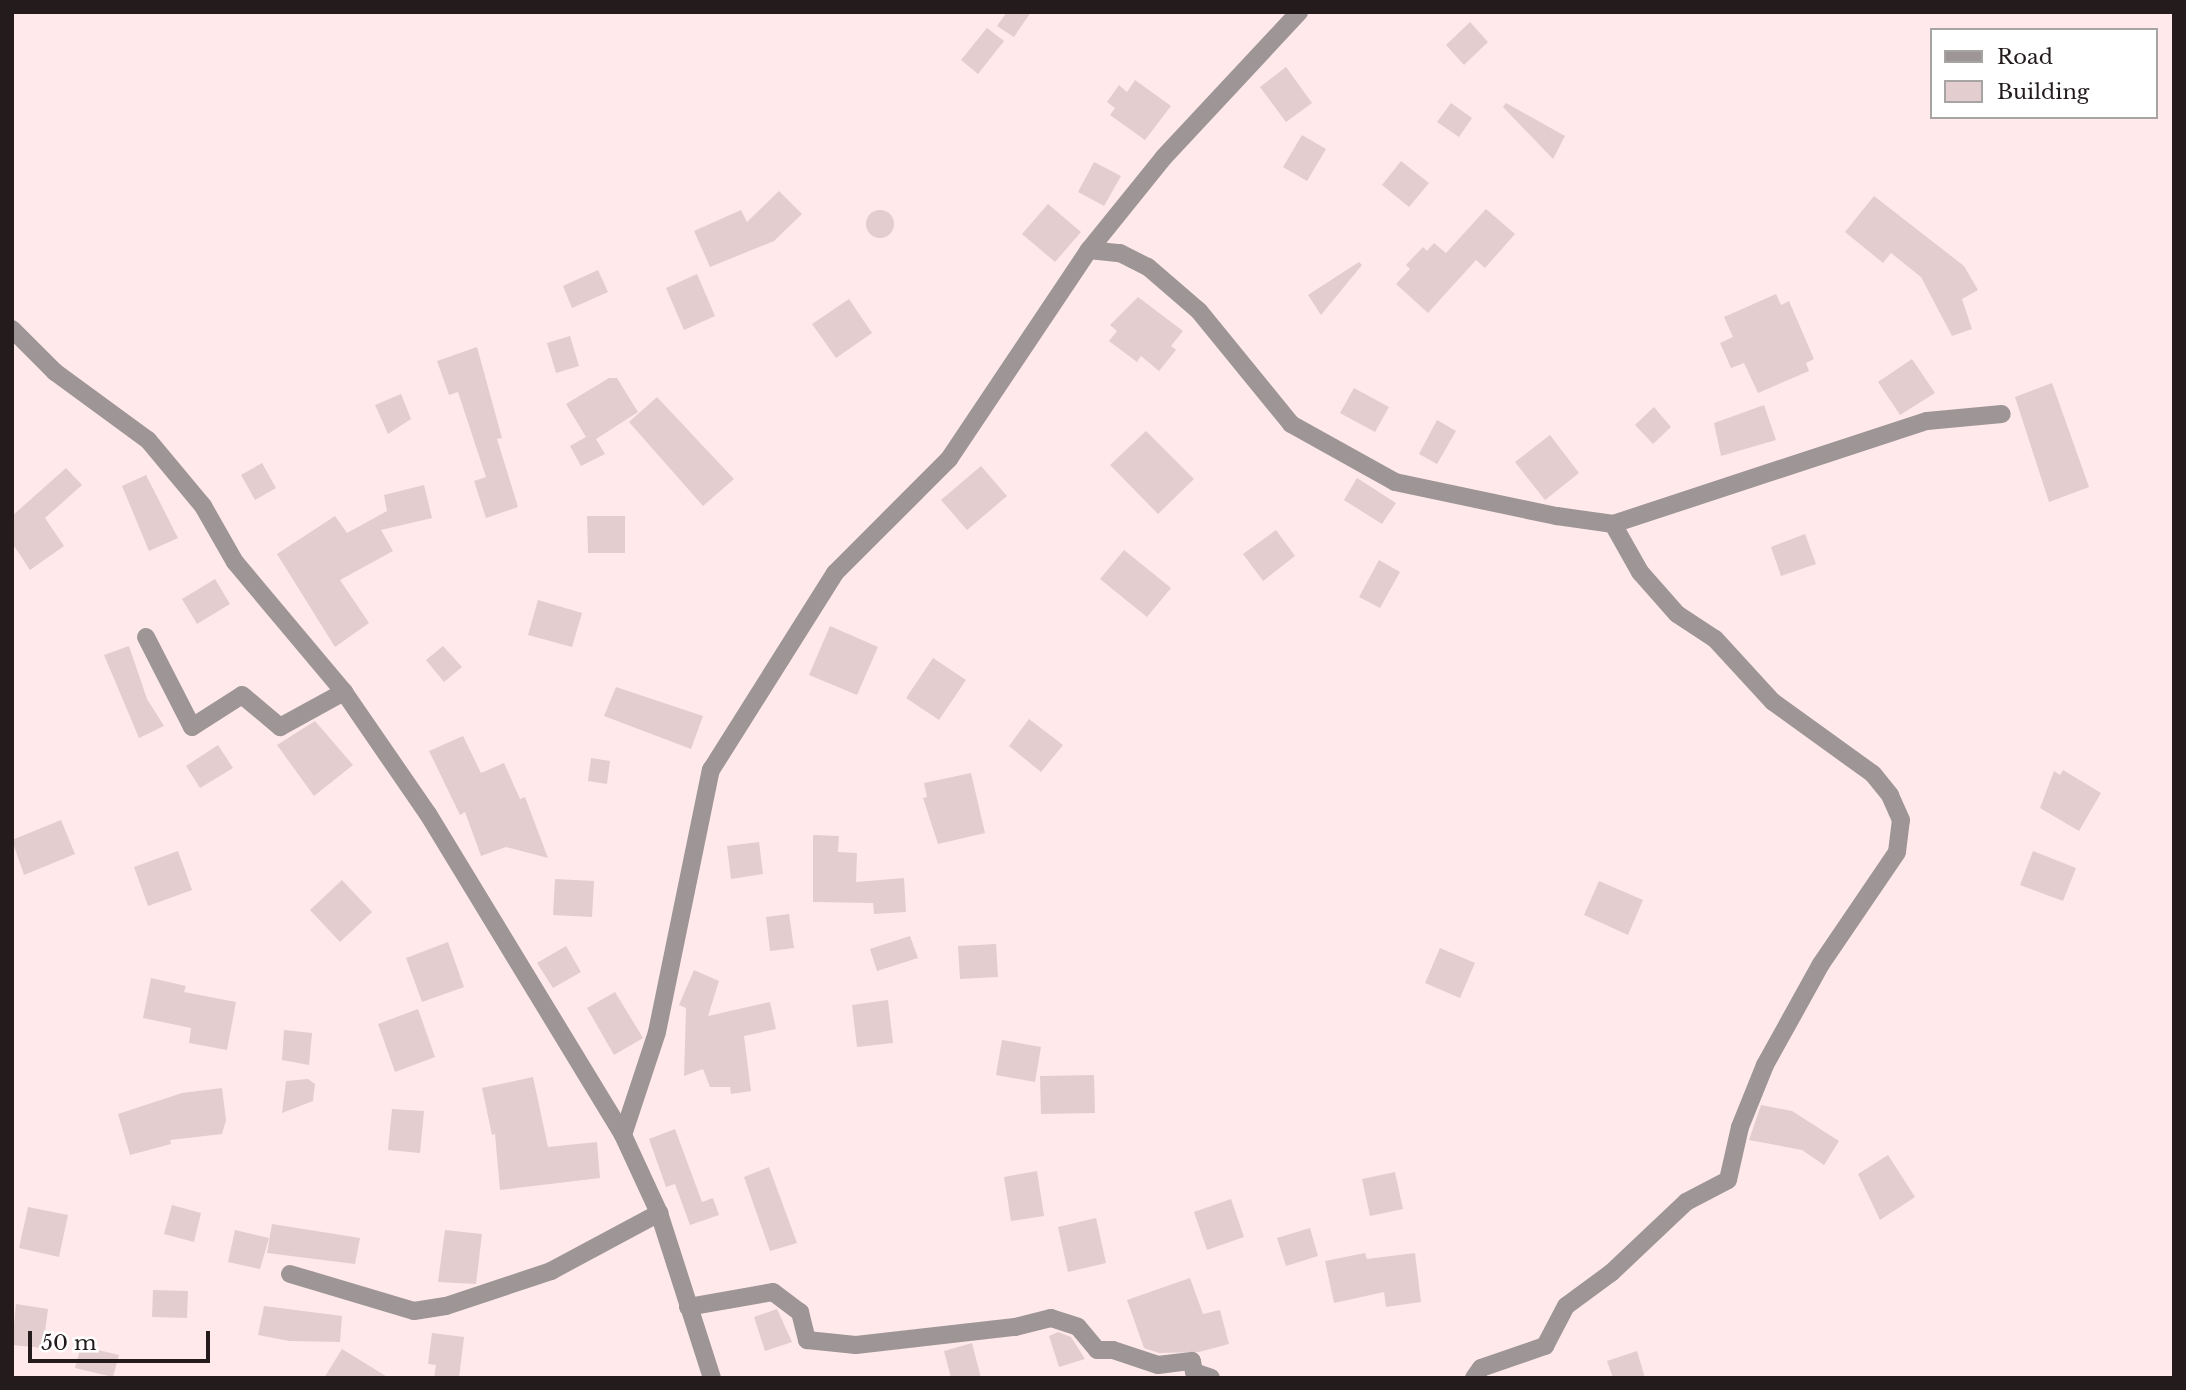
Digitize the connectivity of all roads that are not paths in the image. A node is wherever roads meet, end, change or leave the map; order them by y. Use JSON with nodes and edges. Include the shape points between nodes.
{"nodes":[{"id":1,"x":1299,"y":12,"type":"edge"},
{"id":2,"x":1088,"y":250,"type":"junction"},
{"id":3,"x":12,"y":329,"type":"edge"},
{"id":4,"x":2002,"y":414,"type":"dead end"},
{"id":5,"x":1613,"y":524,"type":"junction"},
{"id":6,"x":146,"y":637,"type":"dead end"},
{"id":7,"x":344,"y":692,"type":"junction"},
{"id":8,"x":623,"y":1135,"type":"junction"},
{"id":9,"x":659,"y":1213,"type":"junction"},
{"id":10,"x":290,"y":1274,"type":"dead end"},
{"id":11,"x":688,"y":1307,"type":"junction"},
{"id":12,"x":712,"y":1378,"type":"edge"},
{"id":13,"x":1211,"y":1378,"type":"edge"},
{"id":14,"x":1474,"y":1378,"type":"edge"}],
"edges":[{"from":1,"to":2,"type":"street","via":[[1164,157]]},
{"from":2,"to":5,"type":"street","via":[[1120,253],[1148,267],[1199,311],[1291,424],[1395,482],[1449,496]]},
{"from":2,"to":8,"type":"street","via":[[949,459],[835,573],[711,770],[657,1032]]},
{"from":3,"to":7,"type":"street","via":[[55,372],[148,440],[203,506],[235,562]]},
{"from":4,"to":5,"type":"street","via":[[1927,421]]},
{"from":5,"to":14,"type":"street","via":[[1640,572],[1677,614],[1715,639],[1773,702],[1882,785],[1901,820],[1897,852],[1821,964],[1765,1065],[1740,1127],[1728,1180],[1685,1202],[1611,1273],[1566,1306],[1545,1346],[1481,1368]]},
{"from":6,"to":7,"type":"street","via":[[192,727],[242,695],[281,727]]},
{"from":7,"to":8,"type":"street","via":[[428,814]]},
{"from":8,"to":9,"type":"street"},
{"from":9,"to":10,"type":"street","via":[[551,1271],[446,1306],[414,1311]]},
{"from":9,"to":11,"type":"street"},
{"from":11,"to":12,"type":"street"},
{"from":11,"to":13,"type":"street","via":[[773,1292],[800,1312],[807,1340],[856,1345],[1015,1328],[1051,1318],[1079,1327],[1097,1350],[1112,1350],[1158,1365],[1192,1361],[1194,1372]]}]}
